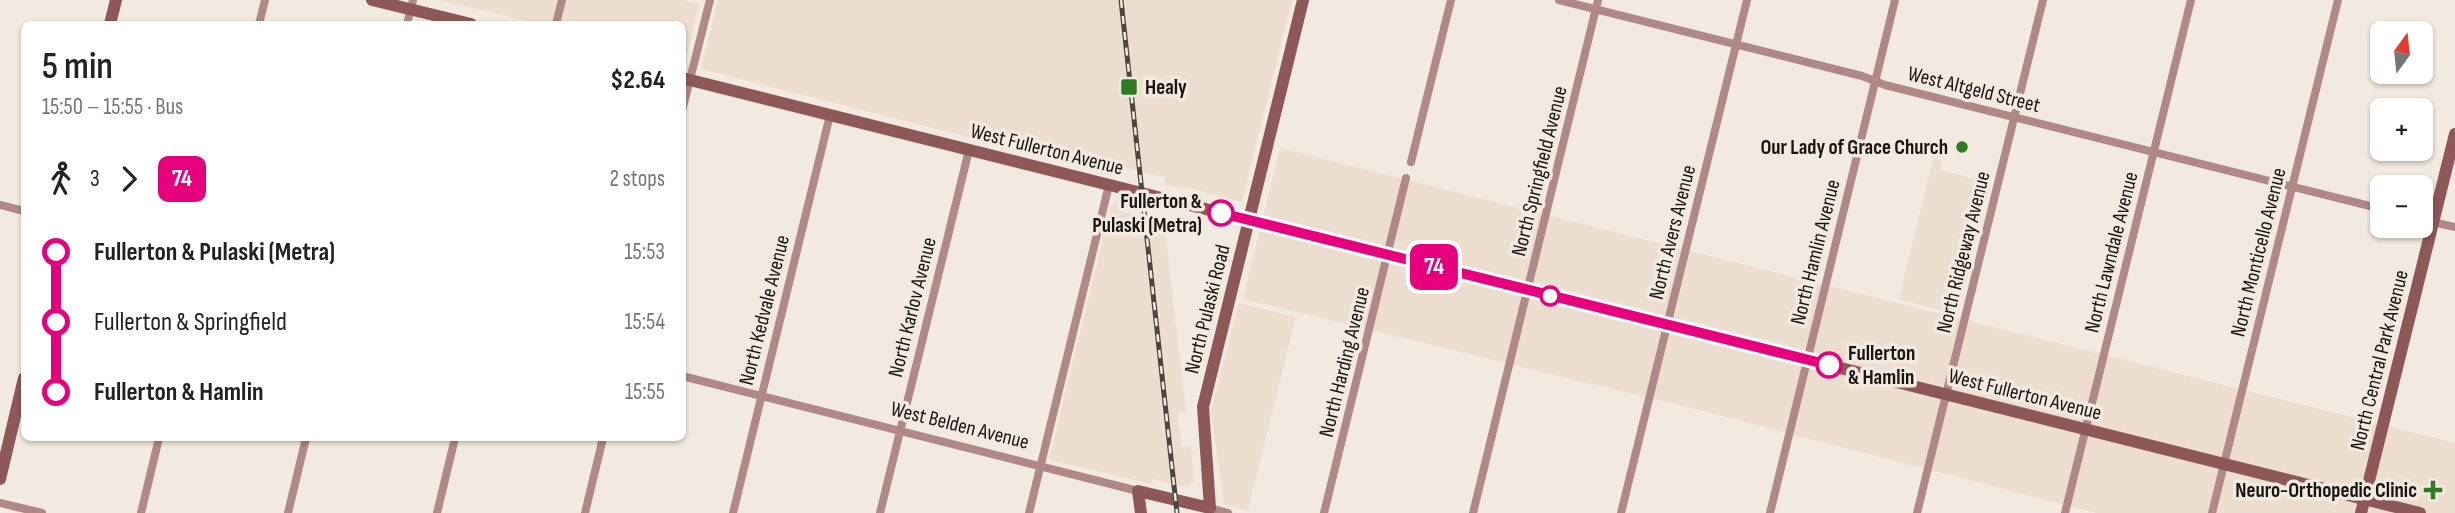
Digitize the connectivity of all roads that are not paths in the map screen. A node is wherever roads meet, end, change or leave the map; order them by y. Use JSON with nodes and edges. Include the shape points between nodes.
{"nodes":[{"id":1,"x":116,"y":0,"type":"edge"},
{"id":2,"x":265,"y":0,"type":"edge"},
{"id":3,"x":372,"y":0,"type":"edge"},
{"id":4,"x":562,"y":0,"type":"edge"},
{"id":5,"x":709,"y":0,"type":"edge"},
{"id":6,"x":1303,"y":0,"type":"edge"},
{"id":7,"x":1451,"y":0,"type":"edge"},
{"id":8,"x":1559,"y":0,"type":"edge"},
{"id":9,"x":1747,"y":0,"type":"edge"},
{"id":10,"x":1895,"y":0,"type":"edge"},
{"id":11,"x":2043,"y":0,"type":"edge"},
{"id":12,"x":2191,"y":0,"type":"edge"},
{"id":13,"x":2338,"y":0,"type":"edge"},
{"id":14,"x":412,"y":5,"type":"edge"},
{"id":15,"x":1597,"y":5,"type":"edge"},
{"id":16,"x":111,"y":21,"type":"edge"},
{"id":17,"x":260,"y":21,"type":"edge"},
{"id":18,"x":462,"y":21,"type":"edge"},
{"id":19,"x":557,"y":21,"type":"edge"},
{"id":20,"x":1736,"y":44,"type":"junction"},
{"id":21,"x":686,"y":79,"type":"edge"},
{"id":22,"x":1875,"y":81,"type":"junction"},
{"id":23,"x":830,"y":115,"type":"junction"},
{"id":24,"x":2014,"y":118,"type":"junction"},
{"id":25,"x":2455,"y":134,"type":"edge"},
{"id":26,"x":968,"y":150,"type":"junction"},
{"id":27,"x":2153,"y":152,"type":"junction"},
{"id":28,"x":1411,"y":162,"type":"dead end"},
{"id":29,"x":1406,"y":178,"type":"dead end"},
{"id":30,"x":1109,"y":185,"type":"junction"},
{"id":31,"x":2292,"y":187,"type":"junction"},
{"id":32,"x":2433,"y":202,"type":"edge"},
{"id":33,"x":0,"y":205,"type":"edge"},
{"id":34,"x":2370,"y":206,"type":"edge"},
{"id":35,"x":21,"y":210,"type":"edge"},
{"id":36,"x":1249,"y":220,"type":"junction"},
{"id":37,"x":2433,"y":222,"type":"edge"},
{"id":38,"x":2455,"y":228,"type":"edge"},
{"id":39,"x":2423,"y":238,"type":"edge"},
{"id":40,"x":1388,"y":255,"type":"junction"},
{"id":41,"x":1528,"y":290,"type":"junction"},
{"id":42,"x":1667,"y":325,"type":"junction"},
{"id":43,"x":1807,"y":360,"type":"junction"},
{"id":44,"x":686,"y":377,"type":"edge"},
{"id":45,"x":21,"y":391,"type":"edge"},
{"id":46,"x":1946,"y":395,"type":"junction"},
{"id":47,"x":761,"y":396,"type":"junction"},
{"id":48,"x":2085,"y":429,"type":"junction"},
{"id":49,"x":900,"y":430,"type":"junction"},
{"id":50,"x":158,"y":441,"type":"edge"},
{"id":51,"x":305,"y":441,"type":"edge"},
{"id":52,"x":454,"y":441,"type":"edge"},
{"id":53,"x":602,"y":441,"type":"edge"},
{"id":54,"x":2225,"y":464,"type":"junction"},
{"id":55,"x":1040,"y":466,"type":"junction"},
{"id":56,"x":0,"y":479,"type":"edge"},
{"id":57,"x":1138,"y":491,"type":"junction"},
{"id":58,"x":2365,"y":499,"type":"junction"},
{"id":59,"x":0,"y":503,"type":"edge"},
{"id":60,"x":1210,"y":508,"type":"junction"},
{"id":61,"x":41,"y":513,"type":"edge"},
{"id":62,"x":141,"y":513,"type":"edge"},
{"id":63,"x":288,"y":513,"type":"edge"},
{"id":64,"x":437,"y":513,"type":"edge"},
{"id":65,"x":584,"y":513,"type":"edge"},
{"id":66,"x":733,"y":513,"type":"edge"},
{"id":67,"x":880,"y":513,"type":"edge"},
{"id":68,"x":1029,"y":513,"type":"edge"},
{"id":69,"x":1141,"y":513,"type":"edge"},
{"id":70,"x":1228,"y":513,"type":"edge"},
{"id":71,"x":1324,"y":513,"type":"edge"},
{"id":72,"x":1473,"y":513,"type":"edge"},
{"id":73,"x":1621,"y":513,"type":"edge"},
{"id":74,"x":1770,"y":513,"type":"edge"},
{"id":75,"x":1917,"y":513,"type":"edge"},
{"id":76,"x":2065,"y":513,"type":"edge"},
{"id":77,"x":2212,"y":513,"type":"edge"},
{"id":78,"x":2361,"y":513,"type":"edge"},
{"id":79,"x":2420,"y":513,"type":"edge"}],
"edges":[{"from":1,"to":16,"type":"main road"},
{"from":2,"to":17,"type":"street"},
{"from":3,"to":14,"type":"main road"},
{"from":4,"to":19,"type":"street"},
{"from":5,"to":21,"type":"street"},
{"from":6,"to":36,"type":"main road","name":"North Pulaski Road"},
{"from":7,"to":28,"type":"street"},
{"from":8,"to":15,"type":"street","name":"West Altgeld Street"},
{"from":9,"to":20,"type":"street","name":"North Avers Avenue"},
{"from":10,"to":22,"type":"street","name":"North Hamlin Avenue"},
{"from":11,"to":24,"type":"street","name":"North Ridgeway Avenue"},
{"from":12,"to":27,"type":"street","name":"North Lawndale Avenue"},
{"from":13,"to":31,"type":"street","name":"North Monticello Avenue"},
{"from":14,"to":18,"type":"main road"},
{"from":15,"to":20,"type":"street","name":"West Altgeld Street"},
{"from":15,"to":41,"type":"street","name":"North Springfield Avenue"},
{"from":20,"to":22,"type":"street","name":"West Altgeld Street"},
{"from":20,"to":42,"type":"street","name":"North Avers Avenue"},
{"from":21,"to":23,"type":"main road","name":"West Fullerton Avenue"},
{"from":22,"to":24,"type":"street","name":"West Altgeld Street"},
{"from":22,"to":43,"type":"street","name":"North Hamlin Avenue"},
{"from":23,"to":26,"type":"main road","name":"West Fullerton Avenue"},
{"from":23,"to":47,"type":"street","name":"North Kedvale Avenue"},
{"from":24,"to":27,"type":"street","name":"West Altgeld Street"},
{"from":24,"to":46,"type":"street","name":"North Ridgeway Avenue"},
{"from":25,"to":32,"type":"main road","name":"North Central Park Avenue"},
{"from":26,"to":30,"type":"main road","name":"West Fullerton Avenue"},
{"from":26,"to":49,"type":"street","name":"North Karlov Avenue"},
{"from":27,"to":31,"type":"street","name":"West Altgeld Street"},
{"from":27,"to":48,"type":"street","name":"North Lawndale Avenue"},
{"from":29,"to":40,"type":"street","name":"North Harding Avenue"},
{"from":30,"to":36,"type":"main road","name":"West Fullerton Avenue"},
{"from":30,"to":55,"type":"street"},
{"from":31,"to":34,"type":"street","name":"West Altgeld Street"},
{"from":31,"to":54,"type":"street","name":"North Monticello Avenue"},
{"from":33,"to":35,"type":"street"},
{"from":36,"to":40,"type":"main road","name":"West Fullerton Avenue"},
{"from":36,"to":60,"type":"main road","name":"North Pulaski Road","via":[[1203,407]]},
{"from":37,"to":38,"type":"street"},
{"from":39,"to":58,"type":"main road","name":"North Central Park Avenue"},
{"from":40,"to":41,"type":"main road","name":"West Fullerton Avenue"},
{"from":40,"to":71,"type":"street","name":"North Harding Avenue"},
{"from":41,"to":42,"type":"main road","name":"West Fullerton Avenue"},
{"from":41,"to":72,"type":"street","name":"North Springfield Avenue"},
{"from":42,"to":43,"type":"main road","name":"West Fullerton Avenue"},
{"from":42,"to":73,"type":"street","name":"North Avers Avenue"},
{"from":43,"to":46,"type":"main road","name":"West Fullerton Avenue"},
{"from":43,"to":74,"type":"street","name":"North Hamlin Avenue"},
{"from":44,"to":47,"type":"street","name":"West Belden Avenue"},
{"from":45,"to":56,"type":"main road"},
{"from":46,"to":48,"type":"main road","name":"West Fullerton Avenue"},
{"from":46,"to":75,"type":"street","name":"North Ridgeway Avenue"},
{"from":47,"to":49,"type":"street","name":"West Belden Avenue"},
{"from":47,"to":66,"type":"street","name":"North Kedvale Avenue"},
{"from":48,"to":54,"type":"main road","name":"West Fullerton Avenue"},
{"from":48,"to":76,"type":"street","name":"North Lawndale Avenue"},
{"from":49,"to":55,"type":"street","name":"West Belden Avenue"},
{"from":49,"to":67,"type":"street","name":"North Karlov Avenue"},
{"from":50,"to":62,"type":"street"},
{"from":51,"to":63,"type":"street"},
{"from":52,"to":64,"type":"street"},
{"from":53,"to":65,"type":"street"},
{"from":54,"to":58,"type":"main road","name":"West Fullerton Avenue"},
{"from":54,"to":77,"type":"street","name":"North Monticello Avenue"},
{"from":55,"to":57,"type":"street","name":"West Belden Avenue"},
{"from":55,"to":68,"type":"street"},
{"from":57,"to":60,"type":"main road","name":"West Belden Avenue"},
{"from":57,"to":69,"type":"main road"},
{"from":58,"to":78,"type":"main road","name":"North Central Park Avenue"},
{"from":58,"to":79,"type":"main road","name":"West Fullerton Avenue"},
{"from":59,"to":61,"type":"street"},
{"from":60,"to":70,"type":"street","name":"West Belden Avenue"}]}
